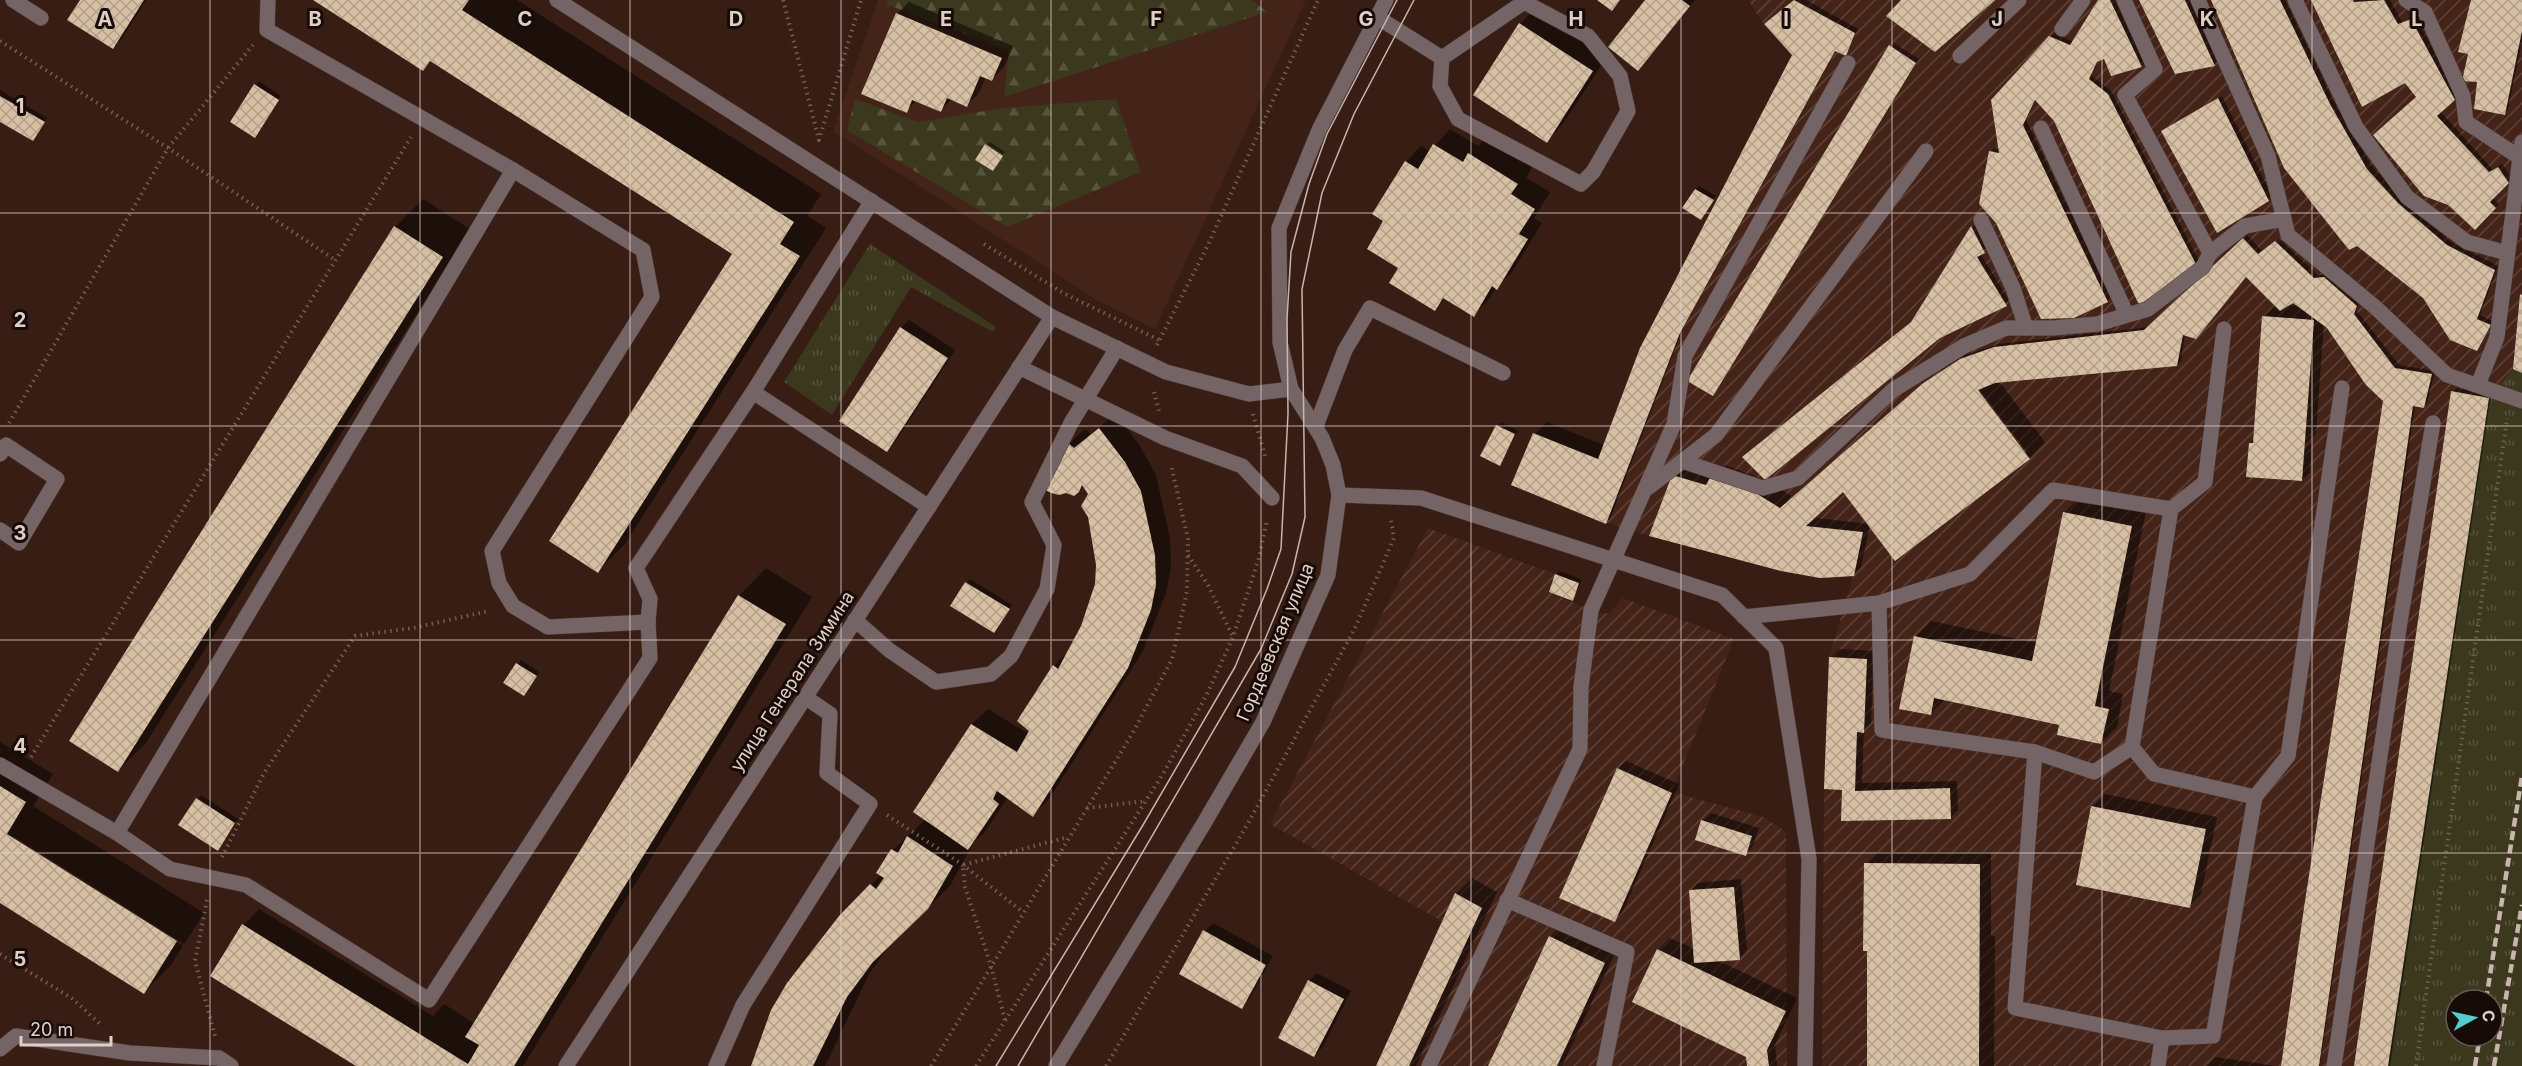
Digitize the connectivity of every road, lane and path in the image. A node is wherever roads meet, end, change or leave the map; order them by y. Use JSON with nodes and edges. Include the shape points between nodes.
{"nodes":[{"id":1,"x":13,"y":0,"type":"edge"},
{"id":2,"x":268,"y":0,"type":"edge"},
{"id":3,"x":783,"y":0,"type":"edge"},
{"id":4,"x":861,"y":0,"type":"edge"},
{"id":5,"x":1318,"y":0,"type":"edge"},
{"id":6,"x":1386,"y":0,"type":"edge"},
{"id":7,"x":2019,"y":0,"type":"edge"},
{"id":8,"x":2083,"y":0,"type":"edge"},
{"id":9,"x":2124,"y":0,"type":"edge"},
{"id":10,"x":2198,"y":0,"type":"edge"},
{"id":11,"x":2295,"y":0,"type":"edge"},
{"id":12,"x":2406,"y":0,"type":"edge"},
{"id":13,"x":1524,"y":1,"type":"edge"},
{"id":14,"x":566,"y":2,"type":"edge"},
{"id":15,"x":1377,"y":17,"type":"junction"},
{"id":16,"x":41,"y":18,"type":"dead end"},
{"id":17,"x":2062,"y":29,"type":"dead end"},
{"id":18,"x":267,"y":30,"type":"junction"},
{"id":19,"x":0,"y":41,"type":"edge"},
{"id":20,"x":1960,"y":56,"type":"dead end"},
{"id":21,"x":1442,"y":58,"type":"junction"},
{"id":22,"x":1848,"y":63,"type":"dead end"},
{"id":23,"x":422,"y":118,"type":"junction"},
{"id":24,"x":2041,"y":128,"type":"dead end"},
{"id":25,"x":168,"y":148,"type":"junction"},
{"id":26,"x":1926,"y":150,"type":"dead end"},
{"id":27,"x":2521,"y":150,"type":"edge"},
{"id":28,"x":513,"y":170,"type":"junction"},
{"id":29,"x":872,"y":201,"type":"junction"},
{"id":30,"x":2284,"y":219,"type":"junction"},
{"id":31,"x":1981,"y":220,"type":"dead end"},
{"id":32,"x":2210,"y":253,"type":"junction"},
{"id":33,"x":2507,"y":253,"type":"junction"},
{"id":34,"x":335,"y":260,"type":"junction"},
{"id":35,"x":2127,"y":315,"type":"junction"},
{"id":36,"x":1052,"y":317,"type":"junction"},
{"id":37,"x":2026,"y":328,"type":"junction"},
{"id":38,"x":2224,"y":329,"type":"dead end"},
{"id":39,"x":1117,"y":348,"type":"junction"},
{"id":40,"x":1148,"y":363,"type":"junction"},
{"id":41,"x":1019,"y":367,"type":"junction"},
{"id":42,"x":1503,"y":373,"type":"dead end"},
{"id":43,"x":2478,"y":386,"type":"junction"},
{"id":44,"x":1291,"y":388,"type":"junction"},
{"id":45,"x":2342,"y":388,"type":"dead end"},
{"id":46,"x":753,"y":392,"type":"junction"},
{"id":47,"x":1249,"y":394,"type":"junction"},
{"id":48,"x":1086,"y":398,"type":"junction"},
{"id":49,"x":2516,"y":399,"type":"edge"},
{"id":50,"x":2433,"y":423,"type":"dead end"},
{"id":51,"x":1316,"y":426,"type":"junction"},
{"id":52,"x":4,"y":432,"type":"dead end"},
{"id":53,"x":1165,"y":438,"type":"junction"},
{"id":54,"x":0,"y":454,"type":"edge"},
{"id":55,"x":1682,"y":461,"type":"junction"},
{"id":56,"x":1647,"y":489,"type":"junction"},
{"id":57,"x":1339,"y":495,"type":"junction"},
{"id":58,"x":1388,"y":496,"type":"junction"},
{"id":59,"x":1272,"y":498,"type":"junction"},
{"id":60,"x":929,"y":507,"type":"junction"},
{"id":61,"x":2171,"y":509,"type":"junction"},
{"id":62,"x":0,"y":530,"type":"edge"},
{"id":63,"x":1188,"y":554,"type":"junction"},
{"id":64,"x":1615,"y":560,"type":"junction"},
{"id":65,"x":1879,"y":603,"type":"junction"},
{"id":66,"x":513,"y":606,"type":"junction"},
{"id":67,"x":1744,"y":617,"type":"junction"},
{"id":68,"x":855,"y":620,"type":"junction"},
{"id":69,"x":648,"y":622,"type":"junction"},
{"id":70,"x":1233,"y":637,"type":"junction"},
{"id":71,"x":805,"y":697,"type":"junction"},
{"id":72,"x":2132,"y":747,"type":"junction"},
{"id":73,"x":2035,"y":752,"type":"junction"},
{"id":74,"x":0,"y":765,"type":"edge"},
{"id":75,"x":19,"y":777,"type":"junction"},
{"id":76,"x":2255,"y":797,"type":"junction"},
{"id":77,"x":1146,"y":801,"type":"junction"},
{"id":78,"x":870,"y":804,"type":"junction"},
{"id":79,"x":1087,"y":808,"type":"junction"},
{"id":80,"x":117,"y":833,"type":"junction"},
{"id":81,"x":1069,"y":837,"type":"junction"},
{"id":82,"x":963,"y":865,"type":"junction"},
{"id":83,"x":211,"y":878,"type":"junction"},
{"id":84,"x":1508,"y":900,"type":"junction"},
{"id":85,"x":1023,"y":912,"type":"junction"},
{"id":86,"x":0,"y":954,"type":"edge"},
{"id":87,"x":991,"y":966,"type":"junction"},
{"id":88,"x":1005,"y":1020,"type":"junction"},
{"id":89,"x":2162,"y":1038,"type":"junction"},
{"id":90,"x":0,"y":1049,"type":"edge"},
{"id":91,"x":130,"y":1053,"type":"junction"},
{"id":92,"x":225,"y":1062,"type":"edge"},
{"id":93,"x":566,"y":1066,"type":"edge"},
{"id":94,"x":716,"y":1066,"type":"edge"},
{"id":95,"x":930,"y":1066,"type":"edge"},
{"id":96,"x":976,"y":1066,"type":"edge"},
{"id":97,"x":1056,"y":1066,"type":"edge"},
{"id":98,"x":1106,"y":1066,"type":"edge"},
{"id":99,"x":1429,"y":1066,"type":"edge"},
{"id":100,"x":1604,"y":1066,"type":"edge"},
{"id":101,"x":1805,"y":1066,"type":"edge"},
{"id":102,"x":2158,"y":1066,"type":"edge"},
{"id":103,"x":2334,"y":1066,"type":"edge"},
{"id":104,"x":2416,"y":1066,"type":"edge"}],
"edges":[{"from":1,"to":16,"type":"street"},
{"from":2,"to":18,"type":"street"},
{"from":3,"to":4,"type":"path","via":[[819,140]]},
{"from":5,"to":40,"type":"path","via":[[1209,243]]},
{"from":6,"to":15,"type":"street","name":"Гордеевская улица"},
{"from":7,"to":20,"type":"street"},
{"from":8,"to":17,"type":"street"},
{"from":9,"to":32,"type":"street","via":[[2155,69],[2125,95]]},
{"from":10,"to":30,"type":"street","via":[[2268,156]]},
{"from":11,"to":33,"type":"street","via":[[2356,127],[2407,197],[2467,242]]},
{"from":12,"to":27,"type":"street","via":[[2425,12],[2463,96],[2466,122]]},
{"from":13,"to":21,"type":"street"},
{"from":13,"to":21,"type":"street","via":[[1588,36],[1620,76],[1628,111],[1593,172],[1581,184],[1458,119],[1440,86]]},
{"from":14,"to":29,"type":"street"},
{"from":15,"to":21,"type":"street"},
{"from":15,"to":44,"type":"street","name":"Гордеевская улица","via":[[1319,130],[1279,228],[1280,342]]},
{"from":18,"to":23,"type":"street"},
{"from":18,"to":25,"type":"path"},
{"from":19,"to":25,"type":"path"},
{"from":22,"to":56,"type":"street","via":[[1685,356],[1674,424]]},
{"from":23,"to":28,"type":"street"},
{"from":23,"to":34,"type":"path"},
{"from":24,"to":35,"type":"street"},
{"from":25,"to":34,"type":"path"},
{"from":25,"to":52,"type":"path"},
{"from":26,"to":55,"type":"street","via":[[1716,435]]},
{"from":27,"to":33,"type":"street"},
{"from":28,"to":66,"type":"street","via":[[643,250],[652,297],[492,551],[499,583]]},
{"from":28,"to":80,"type":"street"},
{"from":29,"to":36,"type":"street"},
{"from":29,"to":46,"type":"street"},
{"from":30,"to":32,"type":"street","via":[[2245,226]]},
{"from":30,"to":43,"type":"street","via":[[2288,235],[2375,307],[2447,375]]},
{"from":31,"to":37,"type":"street","via":[[2013,288]]},
{"from":32,"to":35,"type":"street","via":[[2203,267],[2148,309]]},
{"from":33,"to":43,"type":"street","via":[[2497,337]]},
{"from":34,"to":75,"type":"path"},
{"from":35,"to":37,"type":"street","via":[[2097,324]]},
{"from":36,"to":39,"type":"street"},
{"from":36,"to":41,"type":"street","name":"улица Генерала Зимина"},
{"from":37,"to":55,"type":"street","via":[[2006,328],[1964,346],[1893,390],[1798,478],[1763,488]]},
{"from":38,"to":61,"type":"street","via":[[2205,482]]},
{"from":39,"to":40,"type":"street"},
{"from":39,"to":48,"type":"street"},
{"from":40,"to":47,"type":"street","via":[[1166,372]]},
{"from":40,"to":53,"type":"path"},
{"from":41,"to":48,"type":"street"},
{"from":41,"to":60,"type":"street","name":"улица Генерала Зимина"},
{"from":42,"to":51,"type":"street","via":[[1370,308],[1345,350]]},
{"from":43,"to":49,"type":"street"},
{"from":44,"to":47,"type":"street"},
{"from":44,"to":51,"type":"street","name":"Гордеевская улица"},
{"from":45,"to":76,"type":"street","via":[[2288,756]]},
{"from":46,"to":60,"type":"street"},
{"from":46,"to":69,"type":"street","via":[[636,568],[650,599]]},
{"from":47,"to":59,"type":"path","via":[[1268,466]]},
{"from":48,"to":53,"type":"street"},
{"from":48,"to":68,"type":"street","via":[[1032,502],[1054,544],[1047,589],[1011,656],[991,674],[936,682],[889,650]]},
{"from":49,"to":104,"type":"path"},
{"from":50,"to":103,"type":"street"},
{"from":51,"to":57,"type":"street","name":"Гордеевская улица","via":[[1333,465]]},
{"from":53,"to":59,"type":"street","via":[[1242,466]]},
{"from":53,"to":63,"type":"path","via":[[1188,538]]},
{"from":54,"to":62,"type":"street","via":[[6,445],[57,479],[20,543]]},
{"from":55,"to":56,"type":"street"},
{"from":56,"to":64,"type":"street"},
{"from":57,"to":58,"type":"street"},
{"from":57,"to":97,"type":"street","name":"Гордеевская улица","via":[[1328,575],[1263,722]]},
{"from":58,"to":64,"type":"street","via":[[1421,498]]},
{"from":58,"to":98,"type":"path","via":[[1394,538],[1355,628],[1251,818]]},
{"from":59,"to":70,"type":"path","via":[[1259,558]]},
{"from":60,"to":68,"type":"street","name":"улица Генерала Зимина"},
{"from":61,"to":65,"type":"street","via":[[2053,490],[1970,574]]},
{"from":61,"to":72,"type":"street"},
{"from":63,"to":70,"type":"path"},
{"from":63,"to":79,"type":"path","via":[[1187,591],[1172,659]]},
{"from":64,"to":67,"type":"street","via":[[1722,595]]},
{"from":64,"to":84,"type":"street","via":[[1591,610],[1581,687],[1580,748]]},
{"from":65,"to":67,"type":"street"},
{"from":65,"to":73,"type":"street","via":[[1882,729]]},
{"from":66,"to":69,"type":"street","via":[[548,627]]},
{"from":66,"to":83,"type":"path","via":[[355,636],[264,773]]},
{"from":67,"to":101,"type":"street","via":[[1776,648],[1809,859]]},
{"from":68,"to":71,"type":"street","name":"улица Генерала Зимина"},
{"from":69,"to":83,"type":"street","via":[[650,658],[429,1000],[246,885]]},
{"from":70,"to":77,"type":"path","via":[[1207,694]]},
{"from":71,"to":78,"type":"street","via":[[830,714],[827,772]]},
{"from":71,"to":93,"type":"street","name":"улица Генерала Зимина"},
{"from":72,"to":73,"type":"street","via":[[2094,772]]},
{"from":72,"to":76,"type":"street","via":[[2154,774]]},
{"from":73,"to":89,"type":"street","via":[[2015,1008]]},
{"from":74,"to":75,"type":"street"},
{"from":75,"to":80,"type":"street"},
{"from":76,"to":89,"type":"street","via":[[2213,1036]]},
{"from":77,"to":79,"type":"path"},
{"from":77,"to":88,"type":"path"},
{"from":78,"to":82,"type":"path"},
{"from":78,"to":94,"type":"street","via":[[743,1005]]},
{"from":79,"to":81,"type":"path"},
{"from":80,"to":83,"type":"street","via":[[170,869]]},
{"from":81,"to":82,"type":"path"},
{"from":81,"to":85,"type":"path"},
{"from":82,"to":85,"type":"path"},
{"from":82,"to":87,"type":"path","via":[[965,887]]},
{"from":83,"to":92,"type":"path","via":[[195,960]]},
{"from":84,"to":99,"type":"street"},
{"from":84,"to":100,"type":"street","via":[[1627,952]]},
{"from":85,"to":87,"type":"path"},
{"from":86,"to":91,"type":"path","via":[[74,999]]},
{"from":87,"to":88,"type":"path"},
{"from":87,"to":95,"type":"path"},
{"from":88,"to":96,"type":"path"},
{"from":89,"to":102,"type":"street"},
{"from":90,"to":91,"type":"street","via":[[16,1036]]},
{"from":91,"to":92,"type":"street"}]}
